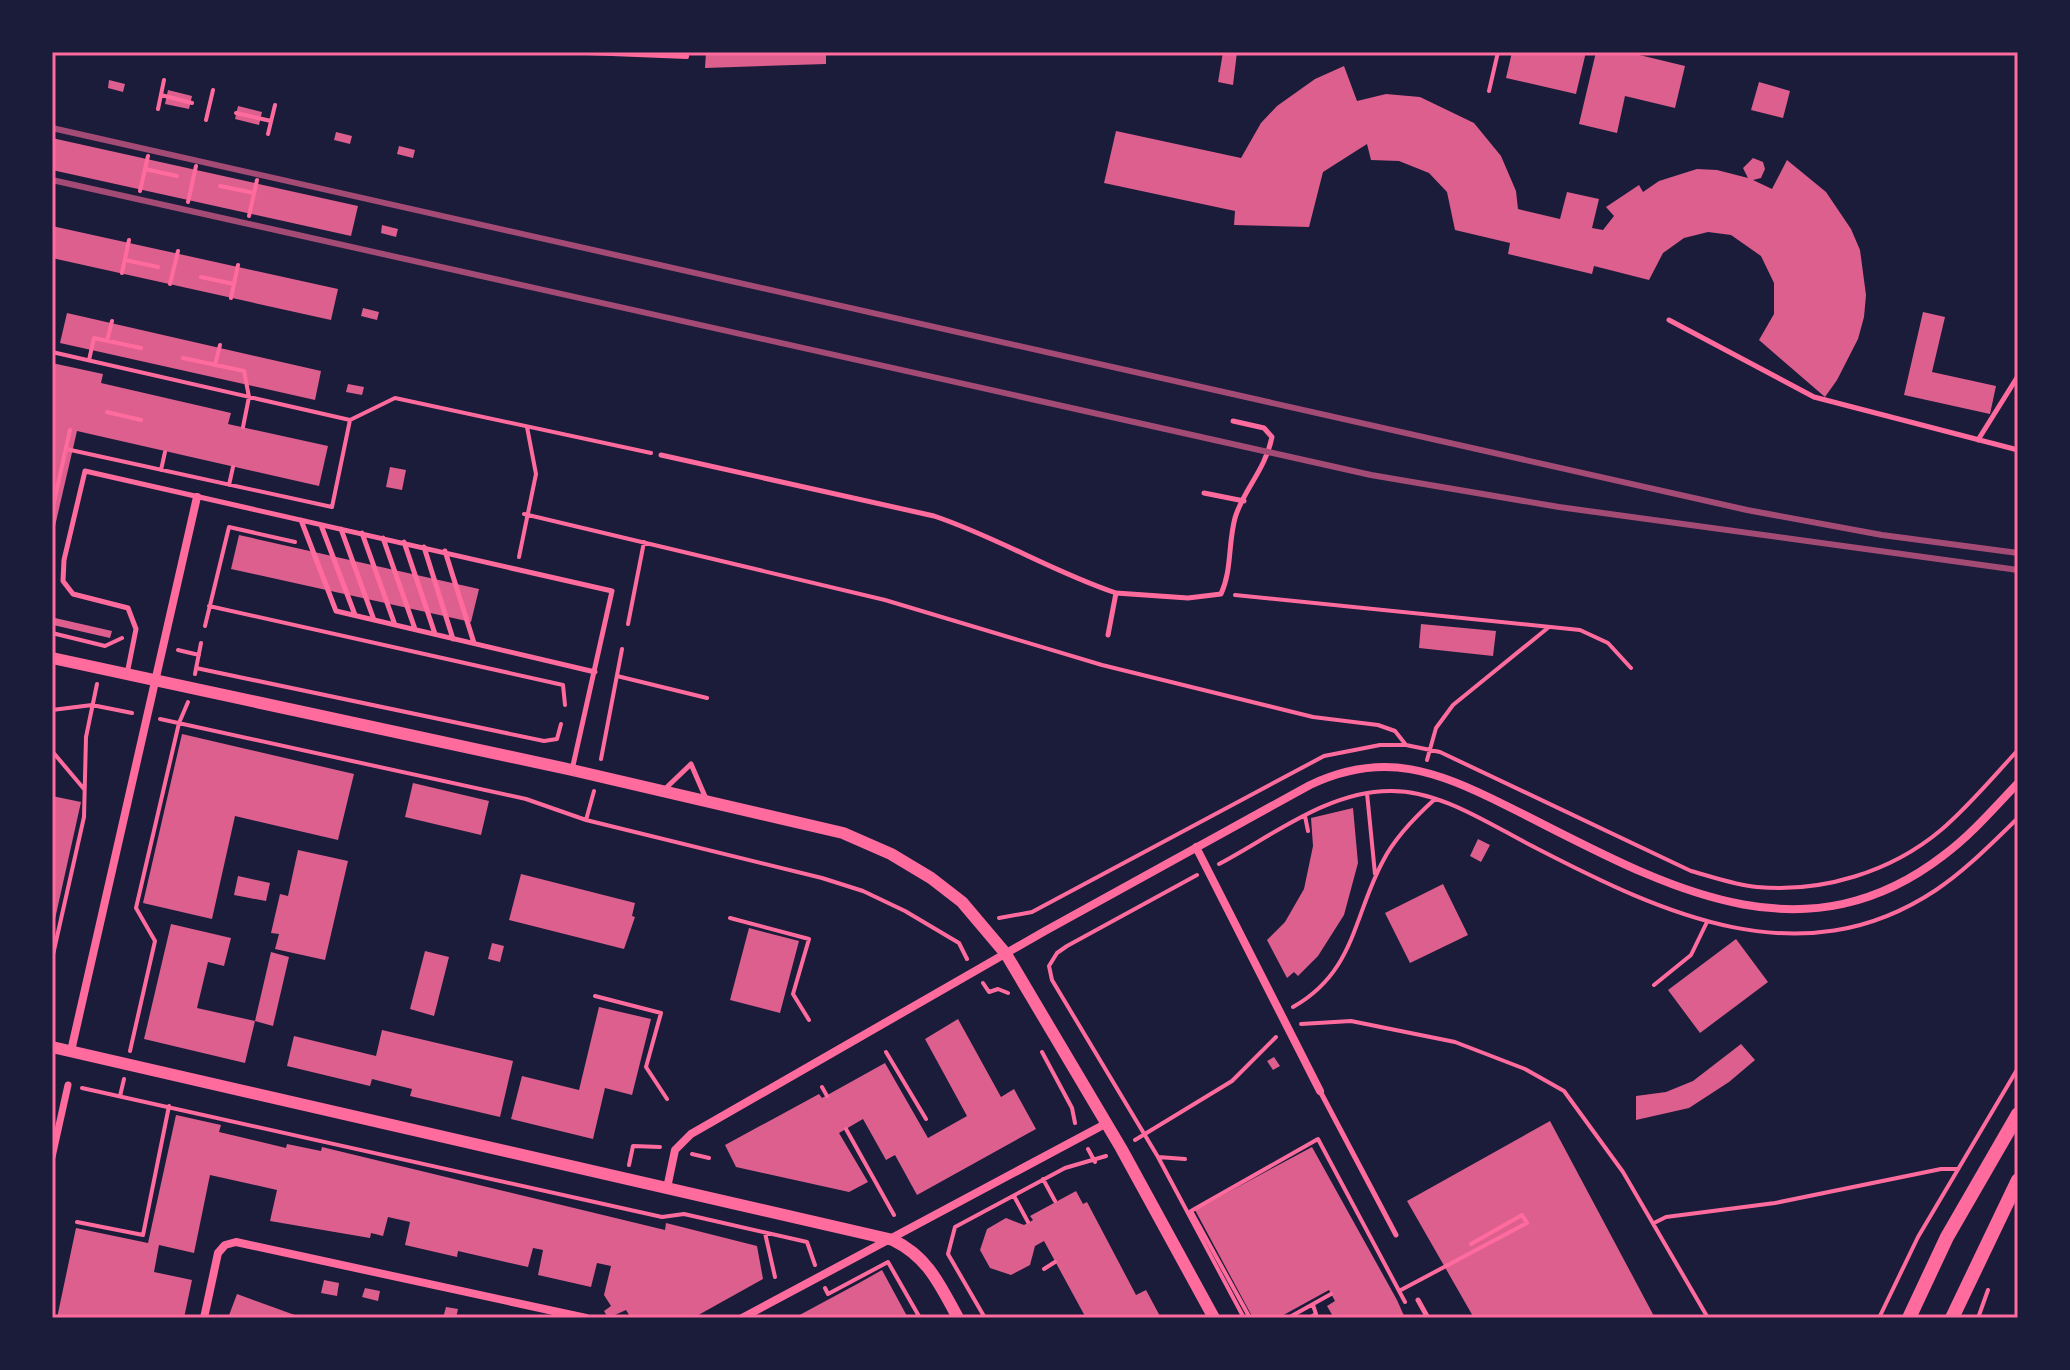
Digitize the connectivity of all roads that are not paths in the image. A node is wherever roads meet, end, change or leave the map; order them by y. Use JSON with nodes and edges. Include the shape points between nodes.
{"nodes":[{"id":1,"x":1669,"y":320,"type":"dead end"},
{"id":2,"x":2018,"y":376,"type":"edge"},
{"id":3,"x":1233,"y":421,"type":"dead end"},
{"id":4,"x":1978,"y":440,"type":"junction"},
{"id":5,"x":2018,"y":450,"type":"edge"},
{"id":6,"x":661,"y":455,"type":"road end"},
{"id":7,"x":1204,"y":493,"type":"dead end"},
{"id":8,"x":197,"y":497,"type":"junction"},
{"id":9,"x":1244,"y":501,"type":"junction"},
{"id":10,"x":301,"y":519,"type":"junction"},
{"id":11,"x":320,"y":524,"type":"junction"},
{"id":12,"x":341,"y":528,"type":"junction"},
{"id":13,"x":362,"y":532,"type":"junction"},
{"id":14,"x":383,"y":537,"type":"junction"},
{"id":15,"x":403,"y":541,"type":"junction"},
{"id":16,"x":424,"y":546,"type":"junction"},
{"id":17,"x":445,"y":550,"type":"junction"},
{"id":18,"x":1116,"y":593,"type":"junction"},
{"id":19,"x":355,"y":615,"type":"junction"},
{"id":20,"x":374,"y":620,"type":"junction"},
{"id":21,"x":395,"y":625,"type":"junction"},
{"id":22,"x":415,"y":629,"type":"junction"},
{"id":23,"x":435,"y":634,"type":"junction"},
{"id":24,"x":1108,"y":635,"type":"dead end"},
{"id":25,"x":453,"y":639,"type":"junction"},
{"id":26,"x":474,"y":643,"type":"junction"},
{"id":27,"x":52,"y":658,"type":"edge"},
{"id":28,"x":595,"y":672,"type":"junction"},
{"id":29,"x":127,"y":675,"type":"junction"},
{"id":30,"x":153,"y":681,"type":"junction"},
{"id":31,"x":572,"y":770,"type":"junction"},
{"id":32,"x":2018,"y":783,"type":"edge"},
{"id":33,"x":663,"y":791,"type":"junction"},
{"id":34,"x":707,"y":802,"type":"junction"},
{"id":35,"x":1196,"y":847,"type":"junction"},
{"id":36,"x":1006,"y":954,"type":"junction"},
{"id":37,"x":52,"y":1047,"type":"edge"},
{"id":38,"x":71,"y":1051,"type":"junction"},
{"id":39,"x":68,"y":1085,"type":"road end"},
{"id":40,"x":1320,"y":1091,"type":"joint"},
{"id":41,"x":2018,"y":1114,"type":"edge"},
{"id":42,"x":1107,"y":1123,"type":"junction"},
{"id":43,"x":52,"y":1157,"type":"edge"},
{"id":44,"x":2018,"y":1180,"type":"edge"},
{"id":45,"x":667,"y":1188,"type":"junction"},
{"id":46,"x":1396,"y":1235,"type":"dead end"},
{"id":47,"x":893,"y":1240,"type":"junction"},
{"id":48,"x":1418,"y":1300,"type":"dead end"},
{"id":49,"x":204,"y":1318,"type":"edge"},
{"id":50,"x":586,"y":1318,"type":"edge"},
{"id":51,"x":742,"y":1318,"type":"edge"},
{"id":52,"x":958,"y":1318,"type":"edge"},
{"id":53,"x":1214,"y":1318,"type":"edge"},
{"id":54,"x":1428,"y":1318,"type":"edge"},
{"id":55,"x":1909,"y":1318,"type":"edge"},
{"id":56,"x":1952,"y":1318,"type":"edge"}],
"edges":[{"from":1,"to":4,"type":"lane","via":[[1814,397]]},
{"from":2,"to":4,"type":"lane"},
{"from":3,"to":9,"type":"lane","via":[[1264,428],[1272,437]]},
{"from":4,"to":5,"type":"lane"},
{"from":6,"to":18,"type":"lane","via":[[934,516],[978,530]]},
{"from":7,"to":9,"type":"lane"},
{"from":8,"to":10,"type":"lane"},
{"from":8,"to":29,"type":"lane","via":[[85,471],[63,581],[73,594],[128,608],[136,629]]},
{"from":8,"to":30,"type":"street"},
{"from":9,"to":18,"type":"lane","via":[[1235,517],[1221,594],[1188,598]]},
{"from":10,"to":11,"type":"lane"},
{"from":10,"to":19,"type":"lane","via":[[336,611]]},
{"from":11,"to":12,"type":"lane"},
{"from":11,"to":19,"type":"lane"},
{"from":12,"to":13,"type":"lane"},
{"from":12,"to":20,"type":"lane"},
{"from":13,"to":14,"type":"lane"},
{"from":13,"to":21,"type":"lane"},
{"from":14,"to":15,"type":"lane"},
{"from":14,"to":22,"type":"lane"},
{"from":15,"to":16,"type":"lane"},
{"from":15,"to":23,"type":"lane"},
{"from":16,"to":17,"type":"lane"},
{"from":16,"to":25,"type":"lane"},
{"from":17,"to":26,"type":"lane"},
{"from":17,"to":28,"type":"lane","via":[[612,591]]},
{"from":18,"to":24,"type":"lane"},
{"from":19,"to":20,"type":"lane"},
{"from":20,"to":21,"type":"lane"},
{"from":21,"to":22,"type":"lane"},
{"from":22,"to":23,"type":"lane"},
{"from":23,"to":25,"type":"lane"},
{"from":25,"to":26,"type":"lane"},
{"from":26,"to":28,"type":"lane"},
{"from":27,"to":29,"type":"street"},
{"from":28,"to":31,"type":"lane"},
{"from":29,"to":30,"type":"street"},
{"from":30,"to":31,"type":"street"},
{"from":30,"to":38,"type":"street"},
{"from":31,"to":33,"type":"street"},
{"from":32,"to":35,"type":"street","via":[[1958,844],[1925,868],[1872,895],[1819,906],[1756,907],[1682,891],[1453,781],[1403,766],[1362,768],[1325,778]]},
{"from":33,"to":34,"type":"street"},
{"from":33,"to":34,"type":"lane","via":[[691,764]]},
{"from":34,"to":36,"type":"street","via":[[843,833],[891,854],[962,902]]},
{"from":35,"to":36,"type":"street"},
{"from":35,"to":40,"type":"street"},
{"from":36,"to":42,"type":"street"},
{"from":36,"to":45,"type":"street","via":[[691,1134],[675,1150]]},
{"from":37,"to":38,"type":"street"},
{"from":38,"to":45,"type":"street"},
{"from":39,"to":43,"type":"street"},
{"from":40,"to":46,"type":"lane"},
{"from":41,"to":55,"type":"main road","via":[[1947,1237]]},
{"from":42,"to":47,"type":"street"},
{"from":42,"to":53,"type":"street"},
{"from":44,"to":56,"type":"main road"},
{"from":45,"to":47,"type":"street"},
{"from":47,"to":51,"type":"street"},
{"from":47,"to":52,"type":"street","via":[[929,1265]]},
{"from":48,"to":54,"type":"lane"},
{"from":49,"to":50,"type":"street","via":[[218,1253],[236,1242]]}]}
